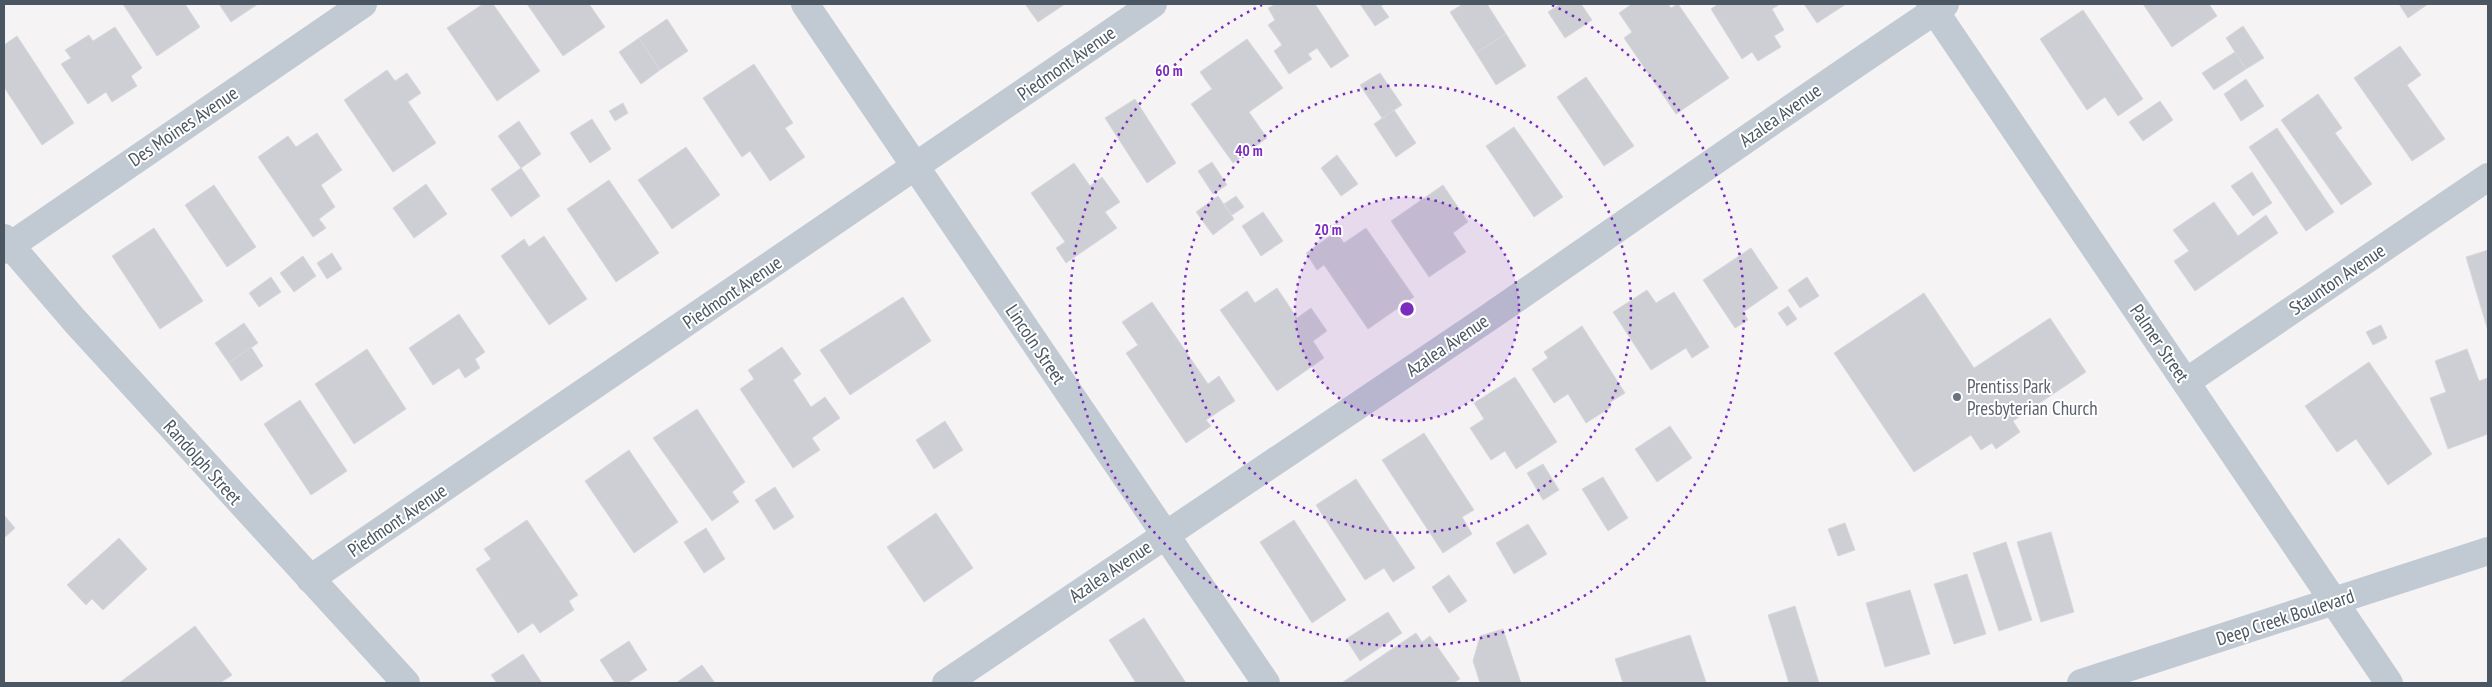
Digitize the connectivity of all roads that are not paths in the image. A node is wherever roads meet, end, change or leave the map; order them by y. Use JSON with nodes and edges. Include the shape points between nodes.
{"nodes":[{"id":1,"x":363,"y":4,"type":"edge"},
{"id":2,"x":806,"y":4,"type":"edge"},
{"id":3,"x":1153,"y":4,"type":"edge"},
{"id":4,"x":1937,"y":6,"type":"edge"},
{"id":5,"x":916,"y":167,"type":"junction"},
{"id":6,"x":2488,"y":177,"type":"edge"},
{"id":7,"x":6,"y":244,"type":"edge"},
{"id":8,"x":2186,"y":382,"type":"junction"},
{"id":9,"x":1165,"y":534,"type":"junction"},
{"id":10,"x":2488,"y":552,"type":"edge"},
{"id":11,"x":310,"y":579,"type":"junction"},
{"id":12,"x":2334,"y":602,"type":"junction"},
{"id":13,"x":406,"y":683,"type":"edge"},
{"id":14,"x":946,"y":683,"type":"edge"},
{"id":15,"x":1266,"y":683,"type":"edge"},
{"id":16,"x":2081,"y":683,"type":"edge"},
{"id":17,"x":2389,"y":683,"type":"edge"}],
"edges":[{"from":1,"to":7,"type":"street","name":"Des Moines Avenue"},
{"from":2,"to":5,"type":"street","name":"Lincoln Street"},
{"from":3,"to":5,"type":"street","name":"Piedmont Avenue"},
{"from":4,"to":8,"type":"street","name":"Palmer Street"},
{"from":4,"to":9,"type":"street","name":"Azalea Avenue","via":[[1483,321]]},
{"from":5,"to":9,"type":"street","name":"Lincoln Street"},
{"from":5,"to":11,"type":"street","name":"Piedmont Avenue"},
{"from":6,"to":8,"type":"street","name":"Staunton Avenue"},
{"from":7,"to":11,"type":"street","name":"Randolph Street"},
{"from":8,"to":12,"type":"street","name":"Palmer Street"},
{"from":9,"to":14,"type":"street","name":"Azalea Avenue"},
{"from":9,"to":15,"type":"street","name":"Lincoln Street"},
{"from":10,"to":12,"type":"street","name":"Deep Creek Boulevard"},
{"from":11,"to":13,"type":"street","name":"Randolph Street"},
{"from":12,"to":16,"type":"street","name":"Deep Creek Boulevard"},
{"from":12,"to":17,"type":"street","name":"Palmer Street"}]}
